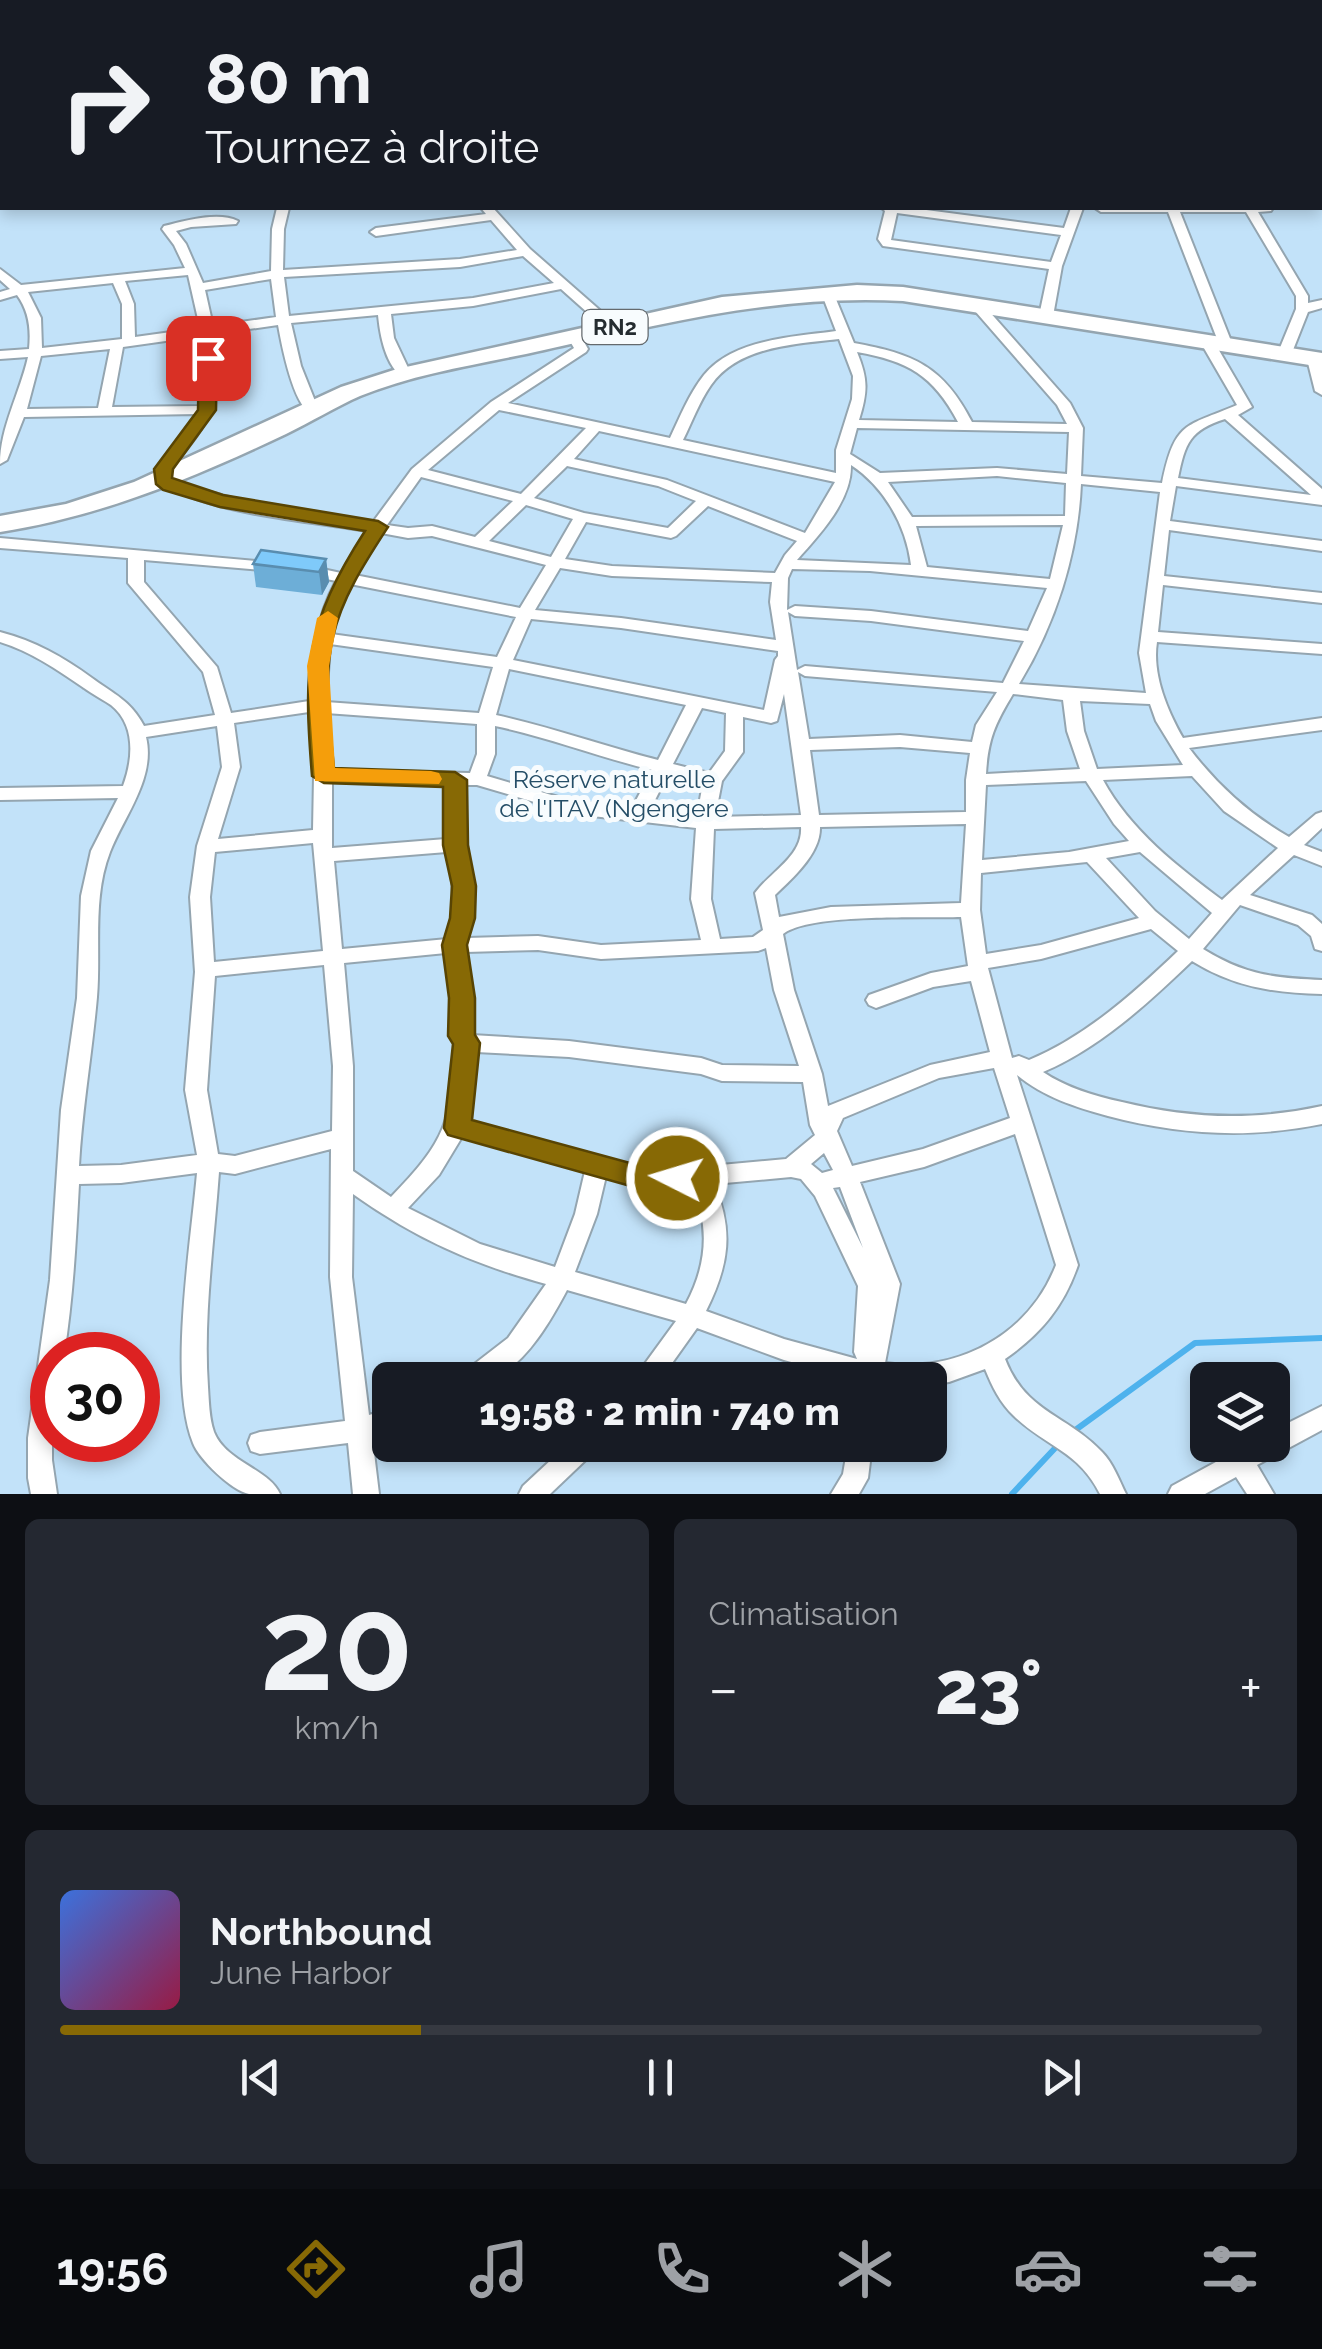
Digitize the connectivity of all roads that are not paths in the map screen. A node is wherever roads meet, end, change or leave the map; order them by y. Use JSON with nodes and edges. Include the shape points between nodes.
{"nodes":[{"id":1,"x":284,"y":210,"type":"edge"},
{"id":2,"x":890,"y":210,"type":"edge"},
{"id":3,"x":905,"y":210,"type":"edge"},
{"id":4,"x":1076,"y":210,"type":"edge"},
{"id":5,"x":1174,"y":210,"type":"edge"},
{"id":6,"x":1251,"y":210,"type":"edge"},
{"id":7,"x":491,"y":212,"type":"edge"},
{"id":8,"x":232,"y":222,"type":"dead end"},
{"id":9,"x":376,"y":232,"type":"dead end"},
{"id":10,"x":1068,"y":232,"type":"junction"},
{"id":11,"x":526,"y":252,"type":"junction"},
{"id":12,"x":1056,"y":266,"type":"junction"},
{"id":13,"x":191,"y":271,"type":"junction"},
{"id":14,"x":0,"y":273,"type":"edge"},
{"id":15,"x":278,"y":274,"type":"junction"},
{"id":16,"x":117,"y":278,"type":"junction"},
{"id":17,"x":562,"y":285,"type":"junction"},
{"id":18,"x":197,"y":288,"type":"junction"},
{"id":19,"x":18,"y":290,"type":"junction"},
{"id":20,"x":827,"y":292,"type":"junction"},
{"id":21,"x":0,"y":296,"type":"edge"},
{"id":22,"x":975,"y":304,"type":"junction"},
{"id":23,"x":1322,"y":304,"type":"edge"},
{"id":24,"x":1302,"y":309,"type":"junction"},
{"id":25,"x":384,"y":311,"type":"junction"},
{"id":26,"x":1046,"y":316,"type":"junction"},
{"id":27,"x":286,"y":320,"type":"junction"},
{"id":28,"x":612,"y":327,"type":"junction"},
{"id":29,"x":207,"y":332,"type":"junction"},
{"id":30,"x":574,"y":336,"type":"junction"},
{"id":31,"x":846,"y":340,"type":"junction"},
{"id":32,"x":1217,"y":344,"type":"junction"},
{"id":33,"x":123,"y":345,"type":"junction"},
{"id":34,"x":36,"y":352,"type":"junction"},
{"id":35,"x":0,"y":355,"type":"edge"},
{"id":36,"x":1284,"y":355,"type":"junction"},
{"id":37,"x":1318,"y":359,"type":"edge"},
{"id":38,"x":404,"y":374,"type":"junction"},
{"id":39,"x":1322,"y":391,"type":"edge"},
{"id":40,"x":496,"y":404,"type":"junction"},
{"id":41,"x":0,"y":409,"type":"edge"},
{"id":42,"x":207,"y":410,"type":"junction"},
{"id":43,"x":19,"y":411,"type":"junction"},
{"id":44,"x":312,"y":411,"type":"junction"},
{"id":45,"x":104,"y":412,"type":"junction"},
{"id":46,"x":1228,"y":414,"type":"junction"},
{"id":47,"x":850,"y":424,"type":"junction"},
{"id":48,"x":967,"y":425,"type":"junction"},
{"id":49,"x":596,"y":426,"type":"junction"},
{"id":50,"x":1076,"y":428,"type":"junction"},
{"id":51,"x":675,"y":441,"type":"junction"},
{"id":52,"x":844,"y":456,"type":"junction"},
{"id":53,"x":0,"y":460,"type":"edge"},
{"id":54,"x":568,"y":462,"type":"junction"},
{"id":55,"x":417,"y":472,"type":"junction"},
{"id":56,"x":1076,"y":477,"type":"junction"},
{"id":57,"x":873,"y":478,"type":"junction"},
{"id":58,"x":844,"y":479,"type":"junction"},
{"id":59,"x":162,"y":480,"type":"junction"},
{"id":60,"x":1169,"y":484,"type":"junction"},
{"id":61,"x":520,"y":499,"type":"junction"},
{"id":62,"x":1322,"y":499,"type":"edge"},
{"id":63,"x":704,"y":502,"type":"junction"},
{"id":64,"x":582,"y":517,"type":"junction"},
{"id":65,"x":1072,"y":520,"type":"junction"},
{"id":66,"x":908,"y":522,"type":"junction"},
{"id":67,"x":0,"y":524,"type":"edge"},
{"id":68,"x":1164,"y":524,"type":"junction"},
{"id":69,"x":378,"y":527,"type":"junction"},
{"id":70,"x":804,"y":538,"type":"junction"},
{"id":71,"x":0,"y":542,"type":"edge"},
{"id":72,"x":478,"y":543,"type":"junction"},
{"id":73,"x":1322,"y":546,"type":"edge"},
{"id":74,"x":136,"y":553,"type":"junction"},
{"id":75,"x":554,"y":562,"type":"junction"},
{"id":76,"x":796,"y":565,"type":"dead end"},
{"id":77,"x":920,"y":571,"type":"junction"},
{"id":78,"x":346,"y":576,"type":"junction"},
{"id":79,"x":780,"y":578,"type":"junction"},
{"id":80,"x":1158,"y":580,"type":"junction"},
{"id":81,"x":1057,"y":584,"type":"junction"},
{"id":82,"x":1322,"y":598,"type":"edge"},
{"id":83,"x":795,"y":612,"type":"dead end"},
{"id":84,"x":525,"y":614,"type":"junction"},
{"id":85,"x":1150,"y":636,"type":"junction"},
{"id":86,"x":1035,"y":637,"type":"junction"},
{"id":87,"x":322,"y":638,"type":"junction"},
{"id":88,"x":2,"y":639,"type":"edge"},
{"id":89,"x":787,"y":647,"type":"junction"},
{"id":90,"x":1322,"y":649,"type":"edge"},
{"id":91,"x":503,"y":663,"type":"junction"},
{"id":92,"x":805,"y":671,"type":"dead end"},
{"id":93,"x":1008,"y":690,"type":"junction"},
{"id":94,"x":1071,"y":695,"type":"junction"},
{"id":95,"x":1156,"y":699,"type":"junction"},
{"id":96,"x":697,"y":701,"type":"junction"},
{"id":97,"x":317,"y":706,"type":"junction"},
{"id":98,"x":735,"y":711,"type":"junction"},
{"id":99,"x":486,"y":719,"type":"junction"},
{"id":100,"x":224,"y":720,"type":"junction"},
{"id":101,"x":1322,"y":724,"type":"edge"},
{"id":102,"x":137,"y":733,"type":"junction"},
{"id":103,"x":801,"y":744,"type":"junction"},
{"id":104,"x":1180,"y":744,"type":"junction"},
{"id":105,"x":979,"y":748,"type":"junction"},
{"id":106,"x":660,"y":766,"type":"junction"},
{"id":107,"x":1196,"y":770,"type":"junction"},
{"id":108,"x":324,"y":776,"type":"junction"},
{"id":109,"x":1092,"y":776,"type":"junction"},
{"id":110,"x":477,"y":779,"type":"junction"},
{"id":111,"x":455,"y":780,"type":"junction"},
{"id":112,"x":713,"y":780,"type":"junction"},
{"id":113,"x":975,"y":780,"type":"junction"},
{"id":114,"x":128,"y":792,"type":"junction"},
{"id":115,"x":0,"y":794,"type":"edge"},
{"id":116,"x":637,"y":817,"type":"junction"},
{"id":117,"x":973,"y":818,"type":"junction"},
{"id":118,"x":1322,"y":818,"type":"edge"},
{"id":119,"x":810,"y":819,"type":"junction"},
{"id":120,"x":705,"y":823,"type":"junction"},
{"id":121,"x":456,"y":845,"type":"junction"},
{"id":122,"x":1142,"y":845,"type":"junction"},
{"id":123,"x":206,"y":846,"type":"junction"},
{"id":124,"x":322,"y":846,"type":"junction"},
{"id":125,"x":1290,"y":849,"type":"junction"},
{"id":126,"x":1092,"y":855,"type":"junction"},
{"id":127,"x":1322,"y":859,"type":"edge"},
{"id":128,"x":974,"y":867,"type":"junction"},
{"id":129,"x":1229,"y":904,"type":"junction"},
{"id":130,"x":970,"y":910,"type":"junction"},
{"id":131,"x":1156,"y":921,"type":"junction"},
{"id":132,"x":772,"y":933,"type":"junction"},
{"id":133,"x":1322,"y":944,"type":"edge"},
{"id":134,"x":455,"y":945,"type":"junction"},
{"id":135,"x":712,"y":947,"type":"junction"},
{"id":136,"x":1191,"y":950,"type":"junction"},
{"id":137,"x":334,"y":959,"type":"junction"},
{"id":138,"x":978,"y":968,"type":"junction"},
{"id":139,"x":205,"y":970,"type":"junction"},
{"id":140,"x":1322,"y":987,"type":"edge"},
{"id":141,"x":876,"y":1000,"type":"dead end"},
{"id":142,"x":466,"y":1043,"type":"junction"},
{"id":143,"x":1000,"y":1051,"type":"junction"},
{"id":144,"x":1026,"y":1070,"type":"junction"},
{"id":145,"x":812,"y":1074,"type":"junction"},
{"id":146,"x":1322,"y":1116,"type":"edge"},
{"id":147,"x":1023,"y":1122,"type":"junction"},
{"id":148,"x":1278,"y":1125,"type":"junction"},
{"id":149,"x":458,"y":1128,"type":"junction"},
{"id":150,"x":1322,"y":1128,"type":"edge"},
{"id":151,"x":826,"y":1131,"type":"junction"},
{"id":152,"x":344,"y":1137,"type":"junction"},
{"id":153,"x":209,"y":1162,"type":"junction"},
{"id":154,"x":597,"y":1167,"type":"junction"},
{"id":155,"x":791,"y":1168,"type":"junction"},
{"id":156,"x":68,"y":1175,"type":"junction"},
{"id":157,"x":700,"y":1176,"type":"junction"},
{"id":158,"x":344,"y":1177,"type":"junction"},
{"id":159,"x":846,"y":1177,"type":"junction"},
{"id":160,"x":818,"y":1184,"type":"junction"},
{"id":161,"x":394,"y":1208,"type":"junction"},
{"id":162,"x":562,"y":1277,"type":"junction"},
{"id":163,"x":692,"y":1316,"type":"junction"},
{"id":164,"x":991,"y":1353,"type":"junction"},
{"id":165,"x":496,"y":1362,"type":"edge"},
{"id":166,"x":662,"y":1362,"type":"edge"},
{"id":167,"x":830,"y":1362,"type":"edge"},
{"id":168,"x":869,"y":1362,"type":"edge"},
{"id":169,"x":872,"y":1362,"type":"edge"},
{"id":170,"x":947,"y":1372,"type":"edge"},
{"id":171,"x":1322,"y":1417,"type":"edge"},
{"id":172,"x":372,"y":1425,"type":"edge"},
{"id":173,"x":361,"y":1428,"type":"junction"},
{"id":174,"x":260,"y":1443,"type":"dead end"},
{"id":175,"x":566,"y":1462,"type":"edge"},
{"id":176,"x":857,"y":1462,"type":"edge"},
{"id":177,"x":1242,"y":1464,"type":"junction"},
{"id":178,"x":44,"y":1494,"type":"edge"},
{"id":179,"x":266,"y":1494,"type":"edge"},
{"id":180,"x":366,"y":1494,"type":"edge"},
{"id":181,"x":532,"y":1494,"type":"edge"},
{"id":182,"x":844,"y":1494,"type":"edge"},
{"id":183,"x":1114,"y":1494,"type":"edge"},
{"id":184,"x":1181,"y":1494,"type":"edge"},
{"id":185,"x":1261,"y":1494,"type":"edge"}],
"edges":[{"from":1,"to":15,"type":"street","via":[[274,248]]},
{"from":2,"to":12,"type":"street","via":[[887,242]]},
{"from":3,"to":10,"type":"street"},
{"from":4,"to":10,"type":"street"},
{"from":5,"to":32,"type":"street"},
{"from":6,"to":24,"type":"street","via":[[1302,296]]},
{"from":7,"to":9,"type":"street"},
{"from":7,"to":11,"type":"street"},
{"from":8,"to":13,"type":"street","via":[[168,229]]},
{"from":10,"to":12,"type":"street"},
{"from":11,"to":15,"type":"street","via":[[460,263]]},
{"from":11,"to":17,"type":"street"},
{"from":12,"to":26,"type":"street"},
{"from":13,"to":16,"type":"street"},
{"from":13,"to":18,"type":"street"},
{"from":14,"to":19,"type":"street"},
{"from":15,"to":18,"type":"street"},
{"from":15,"to":27,"type":"street"},
{"from":16,"to":19,"type":"street"},
{"from":16,"to":33,"type":"street","via":[[130,316]]},
{"from":17,"to":25,"type":"street"},
{"from":17,"to":28,"type":"street"},
{"from":18,"to":29,"type":"street"},
{"from":19,"to":21,"type":"street"},
{"from":19,"to":34,"type":"street","via":[[35,314]]},
{"from":20,"to":22,"type":"highway","number":"RN2"},
{"from":20,"to":28,"type":"highway","number":"RN2","via":[[736,299]]},
{"from":20,"to":31,"type":"street"},
{"from":22,"to":26,"type":"highway","number":"RN2"},
{"from":22,"to":50,"type":"street","via":[[1063,403]]},
{"from":23,"to":24,"type":"street"},
{"from":24,"to":36,"type":"street"},
{"from":25,"to":27,"type":"street"},
{"from":25,"to":38,"type":"street","via":[[386,338]]},
{"from":26,"to":32,"type":"highway","number":"RN2"},
{"from":27,"to":29,"type":"street"},
{"from":27,"to":44,"type":"street","via":[[295,379]]},
{"from":28,"to":30,"type":"highway","number":"RN2"},
{"from":29,"to":33,"type":"street"},
{"from":29,"to":42,"type":"street"},
{"from":30,"to":38,"type":"highway","number":"RN2"},
{"from":30,"to":40,"type":"street","via":[[580,348]]},
{"from":31,"to":47,"type":"street","via":[[860,376]]},
{"from":31,"to":48,"type":"street","via":[[903,355],[930,371]]},
{"from":31,"to":51,"type":"street","via":[[768,347],[723,364]]},
{"from":32,"to":36,"type":"highway","number":"RN2"},
{"from":32,"to":46,"type":"street","via":[[1245,407]]},
{"from":33,"to":34,"type":"street"},
{"from":33,"to":45,"type":"street"},
{"from":34,"to":35,"type":"street"},
{"from":34,"to":43,"type":"street"},
{"from":36,"to":37,"type":"highway","number":"RN2"},
{"from":37,"to":39,"type":"street"},
{"from":38,"to":44,"type":"highway","number":"RN2"},
{"from":40,"to":49,"type":"street"},
{"from":40,"to":55,"type":"street"},
{"from":41,"to":43,"type":"street"},
{"from":42,"to":45,"type":"street"},
{"from":42,"to":59,"type":"street","via":[[163,469]]},
{"from":43,"to":45,"type":"street"},
{"from":43,"to":53,"type":"street"},
{"from":44,"to":59,"type":"highway","number":"RN2"},
{"from":46,"to":60,"type":"street","via":[[1201,422],[1178,442]]},
{"from":46,"to":62,"type":"street"},
{"from":47,"to":48,"type":"street"},
{"from":47,"to":52,"type":"street"},
{"from":48,"to":50,"type":"street"},
{"from":49,"to":51,"type":"street"},
{"from":49,"to":54,"type":"street"},
{"from":50,"to":56,"type":"street"},
{"from":51,"to":58,"type":"street"},
{"from":52,"to":57,"type":"street"},
{"from":52,"to":58,"type":"street"},
{"from":54,"to":61,"type":"street"},
{"from":54,"to":63,"type":"street","via":[[662,483]]},
{"from":55,"to":61,"type":"street"},
{"from":55,"to":69,"type":"street"},
{"from":56,"to":57,"type":"street","via":[[997,472]]},
{"from":56,"to":60,"type":"street"},
{"from":56,"to":65,"type":"street"},
{"from":57,"to":66,"type":"street"},
{"from":58,"to":70,"type":"street","via":[[817,528]]},
{"from":59,"to":67,"type":"highway","number":"RN2"},
{"from":59,"to":69,"type":"street","via":[[220,501]]},
{"from":60,"to":62,"type":"street"},
{"from":60,"to":68,"type":"street"},
{"from":61,"to":64,"type":"street"},
{"from":61,"to":72,"type":"street"},
{"from":63,"to":64,"type":"street","via":[[672,533]]},
{"from":63,"to":70,"type":"street"},
{"from":64,"to":75,"type":"street"},
{"from":65,"to":66,"type":"street"},
{"from":65,"to":81,"type":"street"},
{"from":66,"to":77,"type":"street"},
{"from":68,"to":73,"type":"street"},
{"from":68,"to":80,"type":"street"},
{"from":69,"to":72,"type":"street"},
{"from":69,"to":78,"type":"street"},
{"from":70,"to":79,"type":"street"},
{"from":71,"to":74,"type":"street"},
{"from":72,"to":75,"type":"street"},
{"from":74,"to":78,"type":"street"},
{"from":74,"to":100,"type":"street","via":[[136,583],[212,671]]},
{"from":75,"to":79,"type":"street","via":[[612,572]]},
{"from":75,"to":84,"type":"street"},
{"from":76,"to":77,"type":"street"},
{"from":77,"to":81,"type":"street"},
{"from":78,"to":84,"type":"street"},
{"from":78,"to":87,"type":"street"},
{"from":79,"to":89,"type":"street"},
{"from":80,"to":82,"type":"street"},
{"from":80,"to":85,"type":"street"},
{"from":81,"to":86,"type":"street"},
{"from":83,"to":86,"type":"street"},
{"from":84,"to":89,"type":"street"},
{"from":84,"to":91,"type":"street"},
{"from":85,"to":90,"type":"street"},
{"from":85,"to":95,"type":"street"},
{"from":86,"to":93,"type":"street"},
{"from":87,"to":91,"type":"street"},
{"from":87,"to":97,"type":"street"},
{"from":88,"to":102,"type":"street","via":[[57,658],[109,692]]},
{"from":89,"to":98,"type":"street","via":[[771,717]]},
{"from":89,"to":103,"type":"street"},
{"from":91,"to":96,"type":"street"},
{"from":91,"to":99,"type":"street"},
{"from":92,"to":93,"type":"street"},
{"from":93,"to":94,"type":"street"},
{"from":93,"to":105,"type":"street"},
{"from":94,"to":95,"type":"street"},
{"from":94,"to":109,"type":"street","via":[[1072,726]]},
{"from":95,"to":104,"type":"street"},
{"from":96,"to":98,"type":"street"},
{"from":96,"to":106,"type":"street"},
{"from":97,"to":99,"type":"street"},
{"from":97,"to":100,"type":"street"},
{"from":97,"to":108,"type":"street"},
{"from":98,"to":112,"type":"street","via":[[734,752]]},
{"from":99,"to":106,"type":"street"},
{"from":99,"to":110,"type":"street","via":[[486,754]]},
{"from":100,"to":102,"type":"street"},
{"from":100,"to":123,"type":"street","via":[[231,767]]},
{"from":101,"to":104,"type":"street"},
{"from":102,"to":114,"type":"street","via":[[140,752]]},
{"from":103,"to":105,"type":"street","via":[[900,741]]},
{"from":103,"to":119,"type":"street"},
{"from":104,"to":107,"type":"street"},
{"from":105,"to":113,"type":"street"},
{"from":106,"to":112,"type":"street"},
{"from":106,"to":116,"type":"street"},
{"from":107,"to":109,"type":"street"},
{"from":107,"to":125,"type":"street","via":[[1241,819]]},
{"from":108,"to":111,"type":"street"},
{"from":108,"to":124,"type":"street"},
{"from":109,"to":113,"type":"street"},
{"from":109,"to":122,"type":"street"},
{"from":110,"to":111,"type":"street"},
{"from":110,"to":116,"type":"street","via":[[562,806]]},
{"from":111,"to":121,"type":"street"},
{"from":112,"to":120,"type":"street"},
{"from":113,"to":117,"type":"street"},
{"from":114,"to":115,"type":"street"},
{"from":114,"to":156,"type":"street","via":[[95,869]]},
{"from":116,"to":120,"type":"street"},
{"from":117,"to":119,"type":"street"},
{"from":117,"to":128,"type":"street"},
{"from":118,"to":125,"type":"street"},
{"from":119,"to":120,"type":"street"},
{"from":119,"to":132,"type":"street","via":[[811,837],[765,893]]},
{"from":120,"to":135,"type":"street","via":[[701,899]]},
{"from":121,"to":124,"type":"street"},
{"from":121,"to":134,"type":"street","via":[[464,886]]},
{"from":122,"to":126,"type":"street"},
{"from":122,"to":129,"type":"street"},
{"from":123,"to":124,"type":"street"},
{"from":123,"to":139,"type":"street","via":[[200,896]]},
{"from":124,"to":137,"type":"street"},
{"from":125,"to":127,"type":"street"},
{"from":125,"to":129,"type":"street"},
{"from":126,"to":128,"type":"street"},
{"from":126,"to":131,"type":"street"},
{"from":128,"to":130,"type":"street"},
{"from":129,"to":133,"type":"street","via":[[1305,920]]},
{"from":129,"to":136,"type":"street"},
{"from":130,"to":132,"type":"street","via":[[831,914],[784,923]]},
{"from":130,"to":138,"type":"street"},
{"from":131,"to":136,"type":"street"},
{"from":131,"to":138,"type":"street"},
{"from":132,"to":135,"type":"street","via":[[758,944]]},
{"from":132,"to":145,"type":"street"},
{"from":134,"to":135,"type":"street","via":[[538,943],[601,952]]},
{"from":134,"to":137,"type":"street"},
{"from":134,"to":142,"type":"street"},
{"from":136,"to":140,"type":"street","via":[[1249,979]]},
{"from":136,"to":144,"type":"street","via":[[1136,1003]]},
{"from":137,"to":139,"type":"street"},
{"from":137,"to":152,"type":"street"},
{"from":138,"to":141,"type":"street"},
{"from":138,"to":143,"type":"street"},
{"from":139,"to":153,"type":"street","via":[[196,1090]]},
{"from":142,"to":145,"type":"street","via":[[569,1049],[722,1073]]},
{"from":142,"to":149,"type":"street"},
{"from":143,"to":144,"type":"street"},
{"from":143,"to":147,"type":"street"},
{"from":143,"to":151,"type":"street","via":[[835,1112]]},
{"from":144,"to":148,"type":"street","via":[[1056,1092],[1154,1119],[1202,1128]]},
{"from":145,"to":151,"type":"street"},
{"from":146,"to":148,"type":"street"},
{"from":147,"to":159,"type":"street","via":[[924,1158]]},
{"from":147,"to":164,"type":"street","via":[[1067,1264],[1048,1307]]},
{"from":148,"to":150,"type":"street"},
{"from":149,"to":154,"type":"street"},
{"from":149,"to":161,"type":"street"},
{"from":151,"to":155,"type":"street","via":[[828,1137]]},
{"from":151,"to":159,"type":"street"},
{"from":152,"to":153,"type":"street","via":[[235,1165]]},
{"from":152,"to":158,"type":"street"},
{"from":153,"to":156,"type":"street"},
{"from":153,"to":179,"type":"street","via":[[194,1322],[198,1416],[204,1441],[226,1467]]},
{"from":154,"to":157,"type":"street","via":[[641,1177]]},
{"from":154,"to":162,"type":"street","via":[[588,1215]]},
{"from":155,"to":157,"type":"street"},
{"from":155,"to":160,"type":"street","via":[[808,1172]]},
{"from":156,"to":178,"type":"street","via":[[56,1333],[44,1392]]},
{"from":157,"to":163,"type":"street","via":[[715,1236]]},
{"from":158,"to":161,"type":"street"},
{"from":158,"to":173,"type":"street","via":[[342,1277]]},
{"from":159,"to":160,"type":"street"},
{"from":159,"to":169,"type":"street","via":[[888,1284]]},
{"from":160,"to":168,"type":"street","via":[[870,1286]]},
{"from":161,"to":162,"type":"street","via":[[455,1243]]},
{"from":162,"to":163,"type":"street"},
{"from":162,"to":165,"type":"street","via":[[517,1345]]},
{"from":163,"to":166,"type":"street"},
{"from":163,"to":167,"type":"street"},
{"from":164,"to":170,"type":"street"},
{"from":164,"to":183,"type":"street","via":[[1011,1398],[1095,1461]]},
{"from":171,"to":177,"type":"street"},
{"from":172,"to":173,"type":"street"},
{"from":173,"to":174,"type":"street"},
{"from":173,"to":180,"type":"street"},
{"from":175,"to":181,"type":"street"},
{"from":176,"to":182,"type":"street"},
{"from":177,"to":184,"type":"street"},
{"from":177,"to":185,"type":"street"}]}
